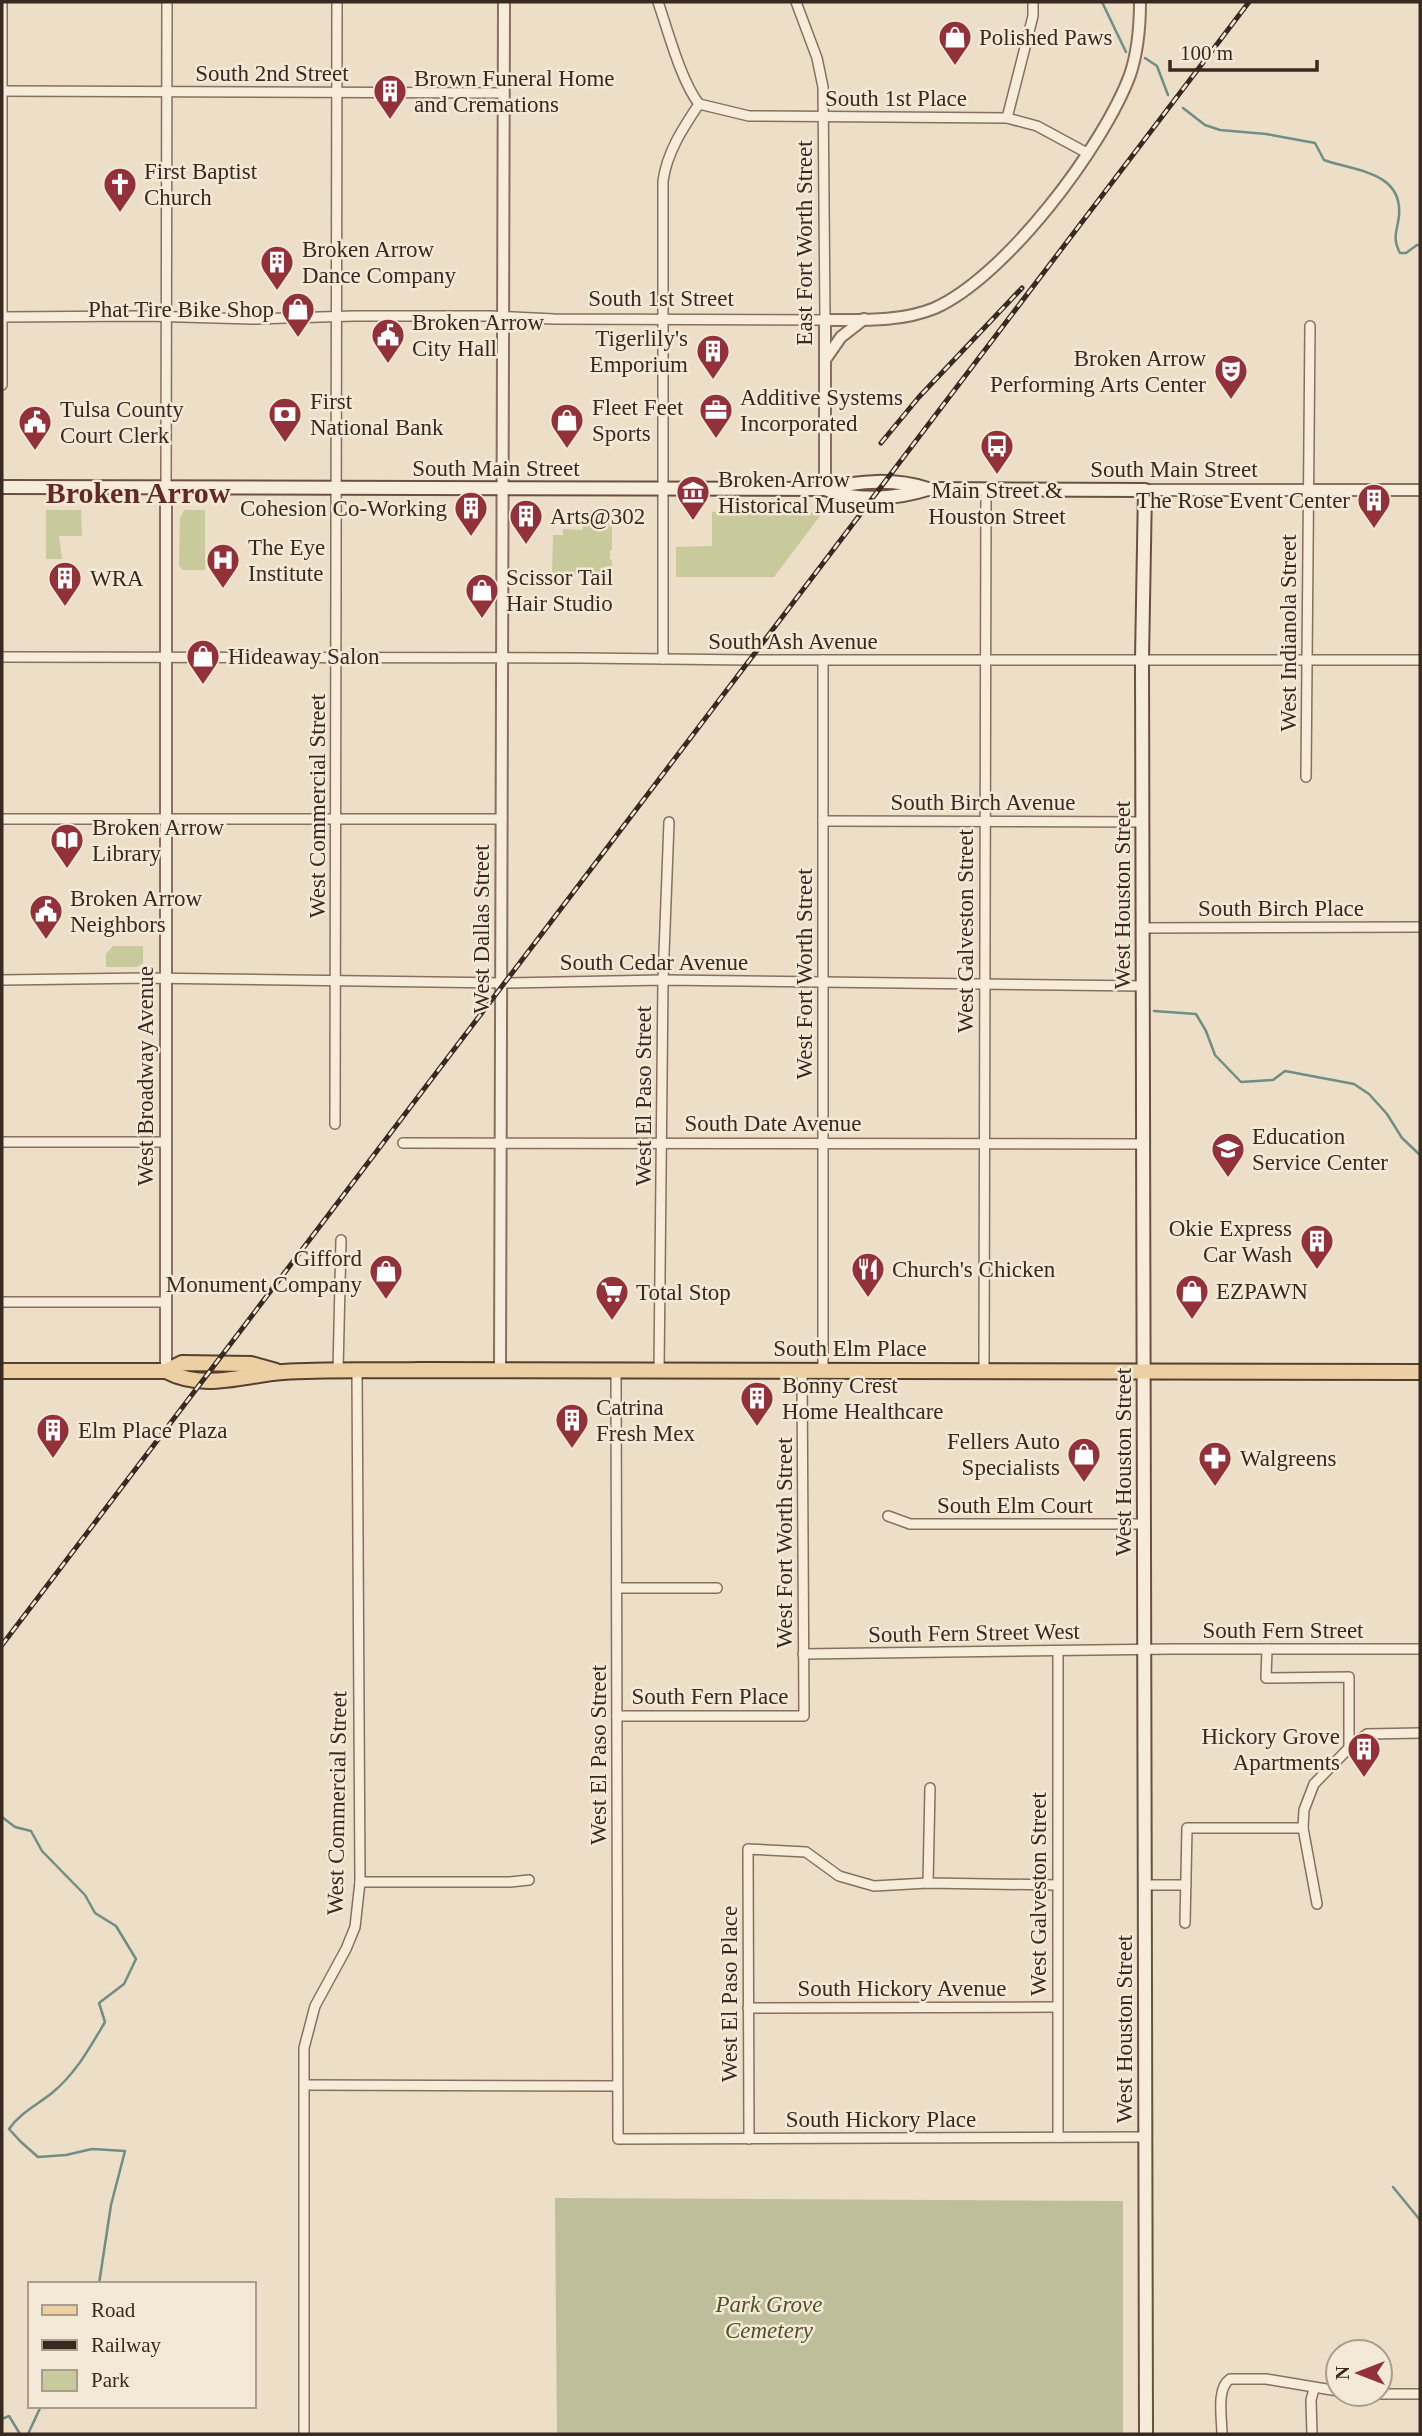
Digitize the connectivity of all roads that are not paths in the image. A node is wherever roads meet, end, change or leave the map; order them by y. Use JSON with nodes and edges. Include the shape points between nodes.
{"nodes":[{"id":1,"x":2,"y":2,"type":"edge"},
{"id":2,"x":167,"y":2,"type":"edge"},
{"id":3,"x":337,"y":2,"type":"edge"},
{"id":4,"x":503,"y":2,"type":"edge"},
{"id":5,"x":658,"y":2,"type":"edge"},
{"id":6,"x":796,"y":2,"type":"edge"},
{"id":7,"x":1033,"y":2,"type":"edge"},
{"id":8,"x":1140,"y":2,"type":"edge"},
{"id":9,"x":2,"y":91,"type":"edge"},
{"id":10,"x":167,"y":92,"type":"junction"},
{"id":11,"x":337,"y":92,"type":"junction"},
{"id":12,"x":503,"y":93,"type":"junction"},
{"id":13,"x":699,"y":104,"type":"junction"},
{"id":14,"x":824,"y":117,"type":"junction"},
{"id":15,"x":1007,"y":118,"type":"junction"},
{"id":16,"x":1087,"y":153,"type":"junction"},
{"id":17,"x":2,"y":317,"type":"edge"},
{"id":18,"x":166,"y":317,"type":"junction"},
{"id":19,"x":337,"y":317,"type":"junction"},
{"id":20,"x":503,"y":317,"type":"junction"},
{"id":21,"x":663,"y":319,"type":"junction"},
{"id":22,"x":864,"y":319,"type":"junction"},
{"id":23,"x":825,"y":320,"type":"junction"},
{"id":24,"x":1310,"y":326,"type":"dead end"},
{"id":25,"x":825,"y":361,"type":"junction"},
{"id":26,"x":2,"y":385,"type":"edge"},
{"id":27,"x":2,"y":487,"type":"edge"},
{"id":28,"x":166,"y":487,"type":"junction"},
{"id":29,"x":337,"y":488,"type":"junction"},
{"id":30,"x":502,"y":489,"type":"junction"},
{"id":31,"x":663,"y":489,"type":"junction"},
{"id":32,"x":825,"y":489,"type":"junction"},
{"id":33,"x":1307,"y":489,"type":"junction"},
{"id":34,"x":986,"y":490,"type":"junction"},
{"id":35,"x":1145,"y":490,"type":"junction"},
{"id":36,"x":1420,"y":490,"type":"edge"},
{"id":37,"x":2,"y":657,"type":"edge"},
{"id":38,"x":166,"y":657,"type":"junction"},
{"id":39,"x":337,"y":658,"type":"junction"},
{"id":40,"x":502,"y":658,"type":"junction"},
{"id":41,"x":663,"y":659,"type":"junction"},
{"id":42,"x":1142,"y":659,"type":"junction"},
{"id":43,"x":823,"y":660,"type":"junction"},
{"id":44,"x":986,"y":660,"type":"junction"},
{"id":45,"x":1420,"y":660,"type":"edge"},
{"id":46,"x":1308,"y":661,"type":"junction"},
{"id":47,"x":1306,"y":776,"type":"dead end"},
{"id":48,"x":166,"y":818,"type":"junction"},
{"id":49,"x":2,"y":819,"type":"edge"},
{"id":50,"x":336,"y":819,"type":"junction"},
{"id":51,"x":502,"y":819,"type":"junction"},
{"id":52,"x":824,"y":821,"type":"junction"},
{"id":53,"x":985,"y":821,"type":"junction"},
{"id":54,"x":669,"y":822,"type":"dead end"},
{"id":55,"x":1143,"y":822,"type":"junction"},
{"id":56,"x":1420,"y":927,"type":"edge"},
{"id":57,"x":1143,"y":928,"type":"junction"},
{"id":58,"x":165,"y":979,"type":"junction"},
{"id":59,"x":2,"y":980,"type":"edge"},
{"id":60,"x":663,"y":980,"type":"junction"},
{"id":61,"x":335,"y":981,"type":"junction"},
{"id":62,"x":823,"y":982,"type":"junction"},
{"id":63,"x":501,"y":983,"type":"junction"},
{"id":64,"x":985,"y":983,"type":"junction"},
{"id":65,"x":1143,"y":986,"type":"junction"},
{"id":66,"x":335,"y":1124,"type":"dead end"},
{"id":67,"x":2,"y":1142,"type":"edge"},
{"id":68,"x":166,"y":1142,"type":"junction"},
{"id":69,"x":662,"y":1142,"type":"junction"},
{"id":70,"x":403,"y":1143,"type":"dead end"},
{"id":71,"x":502,"y":1143,"type":"junction"},
{"id":72,"x":823,"y":1143,"type":"junction"},
{"id":73,"x":985,"y":1143,"type":"junction"},
{"id":74,"x":1143,"y":1144,"type":"junction"},
{"id":75,"x":341,"y":1240,"type":"dead end"},
{"id":76,"x":2,"y":1302,"type":"edge"},
{"id":77,"x":166,"y":1302,"type":"junction"},
{"id":78,"x":500,"y":1370,"type":"junction"},
{"id":79,"x":2,"y":1371,"type":"edge"},
{"id":80,"x":166,"y":1371,"type":"junction"},
{"id":81,"x":338,"y":1371,"type":"junction"},
{"id":82,"x":357,"y":1371,"type":"junction"},
{"id":83,"x":616,"y":1371,"type":"junction"},
{"id":84,"x":659,"y":1371,"type":"junction"},
{"id":85,"x":802,"y":1371,"type":"junction"},
{"id":86,"x":824,"y":1371,"type":"junction"},
{"id":87,"x":984,"y":1371,"type":"junction"},
{"id":88,"x":1143,"y":1371,"type":"junction"},
{"id":89,"x":1420,"y":1371,"type":"edge"},
{"id":90,"x":888,"y":1516,"type":"dead end"},
{"id":91,"x":1144,"y":1524,"type":"junction"},
{"id":92,"x":617,"y":1588,"type":"junction"},
{"id":93,"x":717,"y":1588,"type":"dead end"},
{"id":94,"x":1267,"y":1649,"type":"junction"},
{"id":95,"x":1420,"y":1649,"type":"edge"},
{"id":96,"x":1145,"y":1650,"type":"junction"},
{"id":97,"x":1058,"y":1651,"type":"junction"},
{"id":98,"x":803,"y":1654,"type":"junction"},
{"id":99,"x":617,"y":1716,"type":"junction"},
{"id":100,"x":804,"y":1716,"type":"joint"},
{"id":101,"x":1420,"y":1733,"type":"edge"},
{"id":102,"x":1349,"y":1748,"type":"junction"},
{"id":103,"x":930,"y":1788,"type":"dead end"},
{"id":104,"x":1303,"y":1828,"type":"junction"},
{"id":105,"x":528,"y":1880,"type":"dead end"},
{"id":106,"x":360,"y":1882,"type":"junction"},
{"id":107,"x":928,"y":1883,"type":"junction"},
{"id":108,"x":1057,"y":1885,"type":"junction"},
{"id":109,"x":1145,"y":1885,"type":"junction"},
{"id":110,"x":1185,"y":1885,"type":"junction"},
{"id":111,"x":1317,"y":1904,"type":"dead end"},
{"id":112,"x":1185,"y":1923,"type":"dead end"},
{"id":113,"x":1057,"y":2007,"type":"junction"},
{"id":114,"x":748,"y":2008,"type":"junction"},
{"id":115,"x":304,"y":2085,"type":"junction"},
{"id":116,"x":617,"y":2086,"type":"junction"},
{"id":117,"x":1058,"y":2137,"type":"junction"},
{"id":118,"x":1145,"y":2137,"type":"junction"},
{"id":119,"x":618,"y":2139,"type":"joint"},
{"id":120,"x":749,"y":2139,"type":"junction"},
{"id":121,"x":1314,"y":2389,"type":"junction"},
{"id":122,"x":1324,"y":2390,"type":"edge"},
{"id":123,"x":1394,"y":2394,"type":"edge"},
{"id":124,"x":1420,"y":2394,"type":"edge"},
{"id":125,"x":304,"y":2434,"type":"edge"},
{"id":126,"x":1146,"y":2434,"type":"edge"},
{"id":127,"x":1222,"y":2434,"type":"edge"},
{"id":128,"x":1312,"y":2434,"type":"edge"}],
"edges":[{"from":1,"to":9,"type":"street"},
{"from":2,"to":10,"type":"street"},
{"from":3,"to":11,"type":"street","name":"West Commercial Street"},
{"from":4,"to":12,"type":"street","name":"West Dallas Street"},
{"from":5,"to":13,"type":"street"},
{"from":6,"to":14,"type":"street","name":"East Fort Worth Street","via":[[820,70]]},
{"from":7,"to":15,"type":"street"},
{"from":8,"to":16,"type":"street","name":"South 1st Street","via":[[1138,42],[1130,73]]},
{"from":9,"to":10,"type":"street","name":"South 2nd Street"},
{"from":9,"to":17,"type":"street"},
{"from":10,"to":11,"type":"street","name":"South 2nd Street"},
{"from":10,"to":18,"type":"street"},
{"from":11,"to":12,"type":"street","name":"South 2nd Street"},
{"from":11,"to":19,"type":"street","name":"West Commercial Street"},
{"from":12,"to":20,"type":"street","name":"West Dallas Street"},
{"from":13,"to":14,"type":"street","name":"South 1st Place","via":[[749,116]]},
{"from":13,"to":21,"type":"street","via":[[665,166]]},
{"from":14,"to":15,"type":"street","name":"South 1st Place"},
{"from":14,"to":23,"type":"street","name":"East Fort Worth Street"},
{"from":15,"to":16,"type":"street","name":"South 1st Place","via":[[1037,126]]},
{"from":16,"to":22,"type":"street","name":"South 1st Street","via":[[1023,236],[971,287],[920,313]]},
{"from":17,"to":18,"type":"street","name":"South 1st Street"},
{"from":17,"to":26,"type":"street"},
{"from":18,"to":19,"type":"street","name":"South 1st Street"},
{"from":18,"to":28,"type":"street"},
{"from":19,"to":20,"type":"street","name":"South 1st Street"},
{"from":19,"to":29,"type":"street","name":"West Commercial Street"},
{"from":20,"to":21,"type":"street","name":"South 1st Street"},
{"from":20,"to":30,"type":"street","name":"West Dallas Street"},
{"from":21,"to":23,"type":"street","name":"South 1st Street"},
{"from":21,"to":31,"type":"street"},
{"from":22,"to":23,"type":"street","name":"South 1st Street"},
{"from":22,"to":25,"type":"street","via":[[841,337]]},
{"from":23,"to":25,"type":"street","name":"East Fort Worth Street"},
{"from":24,"to":33,"type":"street","name":"West Indianola Street"},
{"from":25,"to":32,"type":"street","name":"East Fort Worth Street"},
{"from":27,"to":28,"type":"main road","name":"South Main Street"},
{"from":28,"to":29,"type":"main road","name":"South Main Street"},
{"from":28,"to":38,"type":"street","name":"West Broadway Avenue"},
{"from":29,"to":30,"type":"main road","name":"South Main Street"},
{"from":29,"to":39,"type":"street","name":"West Commercial Street"},
{"from":30,"to":31,"type":"main road","name":"South Main Street"},
{"from":30,"to":40,"type":"street","name":"West Dallas Street"},
{"from":31,"to":32,"type":"main road","name":"South Main Street"},
{"from":31,"to":41,"type":"street"},
{"from":32,"to":34,"type":"main road","name":"South Main Street","via":[[854,482],[906,482],[928,489]]},
{"from":33,"to":35,"type":"street","name":"South Main Street"},
{"from":33,"to":36,"type":"street","name":"South Main Street"},
{"from":33,"to":46,"type":"street","name":"West Indianola Street"},
{"from":34,"to":35,"type":"main road","name":"South Main Street"},
{"from":34,"to":44,"type":"street","name":"West Galveston Street"},
{"from":35,"to":42,"type":"main road","name":"West Houston Street"},
{"from":37,"to":38,"type":"street","name":"South Ash Avenue"},
{"from":38,"to":39,"type":"street","name":"South Ash Avenue"},
{"from":38,"to":48,"type":"street","name":"West Broadway Avenue"},
{"from":39,"to":40,"type":"street","name":"South Ash Avenue"},
{"from":39,"to":50,"type":"street","name":"West Commercial Street"},
{"from":40,"to":41,"type":"street","name":"South Ash Avenue"},
{"from":40,"to":51,"type":"street","name":"West Dallas Street"},
{"from":41,"to":43,"type":"street","name":"South Ash Avenue"},
{"from":42,"to":44,"type":"street","name":"South Ash Avenue"},
{"from":42,"to":46,"type":"street","name":"South Ash Avenue"},
{"from":42,"to":55,"type":"main road","name":"West Houston Street"},
{"from":43,"to":44,"type":"street","name":"South Ash Avenue"},
{"from":43,"to":52,"type":"street","name":"West Fort Worth Street"},
{"from":44,"to":53,"type":"street","name":"West Galveston Street"},
{"from":45,"to":46,"type":"street","name":"South Ash Avenue"},
{"from":46,"to":47,"type":"street","name":"West Indianola Street"},
{"from":48,"to":49,"type":"street"},
{"from":48,"to":50,"type":"street"},
{"from":48,"to":58,"type":"street","name":"West Broadway Avenue"},
{"from":50,"to":51,"type":"street"},
{"from":50,"to":61,"type":"street","name":"West Commercial Street"},
{"from":51,"to":63,"type":"street","name":"West Dallas Street"},
{"from":52,"to":53,"type":"street","name":"South Birch Avenue"},
{"from":52,"to":62,"type":"street","name":"West Fort Worth Street"},
{"from":53,"to":55,"type":"street","name":"South Birch Avenue"},
{"from":53,"to":64,"type":"street","name":"West Galveston Street"},
{"from":54,"to":60,"type":"street","name":"West El Paso Street"},
{"from":55,"to":57,"type":"main road","name":"West Houston Street"},
{"from":56,"to":57,"type":"street","name":"South Birch Place"},
{"from":57,"to":65,"type":"main road","name":"West Houston Street"},
{"from":58,"to":59,"type":"street","name":"South Cedar Avenue"},
{"from":58,"to":61,"type":"street","name":"South Cedar Avenue"},
{"from":58,"to":68,"type":"street","name":"West Broadway Avenue"},
{"from":60,"to":62,"type":"street","name":"South Cedar Avenue"},
{"from":60,"to":63,"type":"street","name":"South Cedar Avenue"},
{"from":60,"to":69,"type":"street","name":"West El Paso Street"},
{"from":61,"to":63,"type":"street","name":"South Cedar Avenue"},
{"from":61,"to":66,"type":"street","name":"West Commercial Street"},
{"from":62,"to":64,"type":"street","name":"South Cedar Avenue"},
{"from":62,"to":72,"type":"street","name":"West Fort Worth Street"},
{"from":63,"to":71,"type":"street","name":"West Dallas Street"},
{"from":64,"to":65,"type":"street","name":"South Cedar Avenue"},
{"from":64,"to":73,"type":"street","name":"West Galveston Street"},
{"from":65,"to":74,"type":"main road","name":"West Houston Street"},
{"from":67,"to":68,"type":"street"},
{"from":68,"to":77,"type":"street","name":"West Broadway Avenue"},
{"from":69,"to":71,"type":"street","name":"South Date Avenue"},
{"from":69,"to":72,"type":"street","name":"South Date Avenue"},
{"from":69,"to":84,"type":"street","name":"West El Paso Street"},
{"from":70,"to":71,"type":"street","name":"South Date Avenue"},
{"from":71,"to":78,"type":"street","name":"West Dallas Street"},
{"from":72,"to":73,"type":"street","name":"South Date Avenue"},
{"from":72,"to":86,"type":"street","name":"West Fort Worth Street"},
{"from":73,"to":74,"type":"street","name":"South Date Avenue"},
{"from":73,"to":87,"type":"street","name":"West Galveston Street"},
{"from":74,"to":88,"type":"main road","name":"West Houston Street"},
{"from":75,"to":81,"type":"street"},
{"from":76,"to":77,"type":"street"},
{"from":77,"to":80,"type":"street","name":"West Broadway Avenue"},
{"from":78,"to":82,"type":"main road","name":"South Elm Place"},
{"from":78,"to":83,"type":"main road","name":"South Elm Place"},
{"from":79,"to":80,"type":"main road","name":"South Elm Place"},
{"from":80,"to":81,"type":"main road","name":"South Elm Place","via":[[182,1380],[202,1381]]},
{"from":81,"to":82,"type":"main road","name":"South Elm Place"},
{"from":82,"to":106,"type":"street","name":"West Commercial Street"},
{"from":83,"to":84,"type":"main road","name":"South Elm Place"},
{"from":83,"to":92,"type":"street","name":"West El Paso Street"},
{"from":84,"to":85,"type":"main road","name":"South Elm Place"},
{"from":85,"to":86,"type":"main road","name":"South Elm Place"},
{"from":85,"to":98,"type":"street","name":"West Fort Worth Street"},
{"from":86,"to":87,"type":"main road","name":"South Elm Place"},
{"from":87,"to":88,"type":"main road","name":"South Elm Place"},
{"from":88,"to":89,"type":"main road","name":"South Elm Place"},
{"from":88,"to":91,"type":"main road","name":"West Houston Street"},
{"from":90,"to":91,"type":"street","name":"South Elm Court","via":[[910,1524]]},
{"from":91,"to":96,"type":"main road","name":"West Houston Street"},
{"from":92,"to":93,"type":"street"},
{"from":92,"to":99,"type":"street","name":"West El Paso Street"},
{"from":94,"to":95,"type":"street","name":"South Fern Street"},
{"from":94,"to":96,"type":"street","name":"South Fern Street"},
{"from":94,"to":102,"type":"street","via":[[1266,1678],[1349,1677]]},
{"from":96,"to":97,"type":"street","name":"South Fern Street West"},
{"from":96,"to":109,"type":"main road","name":"West Houston Street"},
{"from":97,"to":98,"type":"street","name":"South Fern Street West"},
{"from":97,"to":108,"type":"street","name":"West Galveston Street"},
{"from":98,"to":100,"type":"street","name":"West Fort Worth Street"},
{"from":99,"to":100,"type":"street","name":"South Fern Place"},
{"from":99,"to":116,"type":"street","name":"West El Paso Street"},
{"from":101,"to":102,"type":"street","via":[[1367,1734]]},
{"from":102,"to":104,"type":"street","via":[[1314,1784]]},
{"from":103,"to":107,"type":"street"},
{"from":104,"to":110,"type":"street","via":[[1187,1828]]},
{"from":104,"to":111,"type":"street"},
{"from":105,"to":106,"type":"street"},
{"from":106,"to":115,"type":"street","name":"West Commercial Street","via":[[355,1927],[308,2026]]},
{"from":107,"to":108,"type":"street"},
{"from":107,"to":114,"type":"street","name":"West El Paso Place","via":[[874,1886],[839,1876],[806,1852],[748,1849]]},
{"from":108,"to":113,"type":"street","name":"West Galveston Street"},
{"from":109,"to":110,"type":"street"},
{"from":109,"to":118,"type":"main road","name":"West Houston Street"},
{"from":110,"to":112,"type":"street"},
{"from":113,"to":114,"type":"street","name":"South Hickory Avenue"},
{"from":113,"to":117,"type":"street","name":"West Galveston Street"},
{"from":114,"to":120,"type":"street","name":"West El Paso Place"},
{"from":115,"to":116,"type":"street"},
{"from":115,"to":125,"type":"street","name":"West Commercial Street"},
{"from":116,"to":119,"type":"street","name":"West El Paso Street"},
{"from":117,"to":118,"type":"street","name":"South Hickory Place"},
{"from":117,"to":120,"type":"street","name":"South Hickory Place"},
{"from":118,"to":126,"type":"main road","name":"West Houston Street"},
{"from":119,"to":120,"type":"street","name":"South Hickory Place"},
{"from":121,"to":122,"type":"street"},
{"from":121,"to":127,"type":"street","via":[[1266,2379],[1225,2382]]},
{"from":121,"to":128,"type":"street"},
{"from":123,"to":124,"type":"street"}]}
